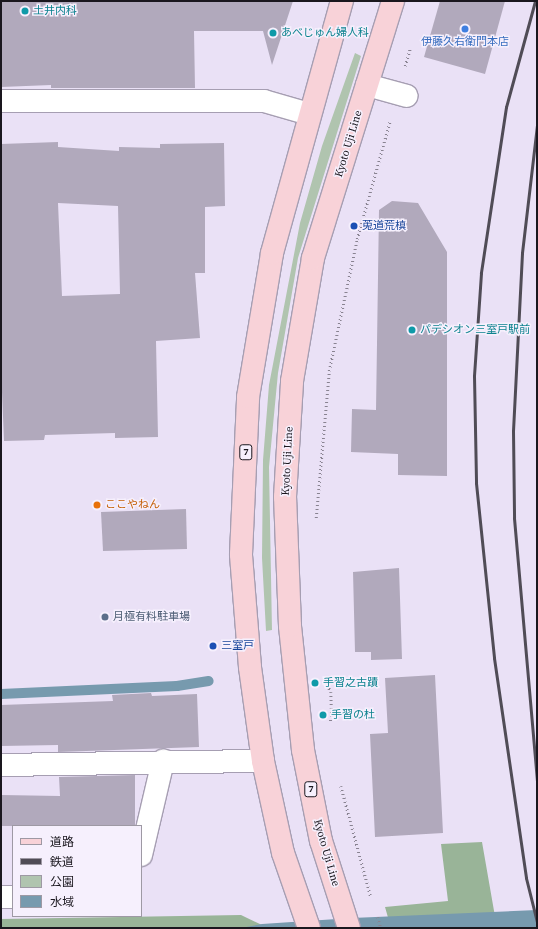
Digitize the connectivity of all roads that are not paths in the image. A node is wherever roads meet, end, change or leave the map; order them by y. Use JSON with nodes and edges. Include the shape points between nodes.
{"nodes":[{"id":1,"x":342,"y":1,"type":"edge"},
{"id":2,"x":393,"y":1,"type":"edge"},
{"id":3,"x":367,"y":85,"type":"junction"},
{"id":4,"x":403,"y":94,"type":"road end"},
{"id":5,"x":1,"y":102,"type":"edge"},
{"id":6,"x":309,"y":114,"type":"junction"},
{"id":7,"x":163,"y":761,"type":"junction"},
{"id":8,"x":263,"y":761,"type":"junction"},
{"id":9,"x":1,"y":765,"type":"edge"},
{"id":10,"x":142,"y":851,"type":"edge"},
{"id":11,"x":1,"y":897,"type":"edge"},
{"id":12,"x":12,"y":897,"type":"edge"},
{"id":13,"x":305,"y":918,"type":"edge"},
{"id":14,"x":349,"y":928,"type":"edge"}],
"edges":[{"from":1,"to":6,"type":"main road","number":"7"},
{"from":2,"to":3,"type":"main road","name":"Kyoto Uji Line","number":"7"},
{"from":3,"to":4,"type":"street"},
{"from":3,"to":14,"type":"main road","name":"Kyoto Uji Line","number":"7","via":[[313,258],[292,381],[285,497],[290,626],[303,750],[320,841]]},
{"from":5,"to":6,"type":"street","via":[[264,101]]},
{"from":6,"to":8,"type":"main road","number":"7","via":[[272,253],[248,397],[241,554],[250,667]]},
{"from":7,"to":8,"type":"street"},
{"from":7,"to":9,"type":"street"},
{"from":7,"to":10,"type":"street"},
{"from":8,"to":13,"type":"main road","number":"7","via":[[283,853]]},
{"from":11,"to":12,"type":"street"}]}
